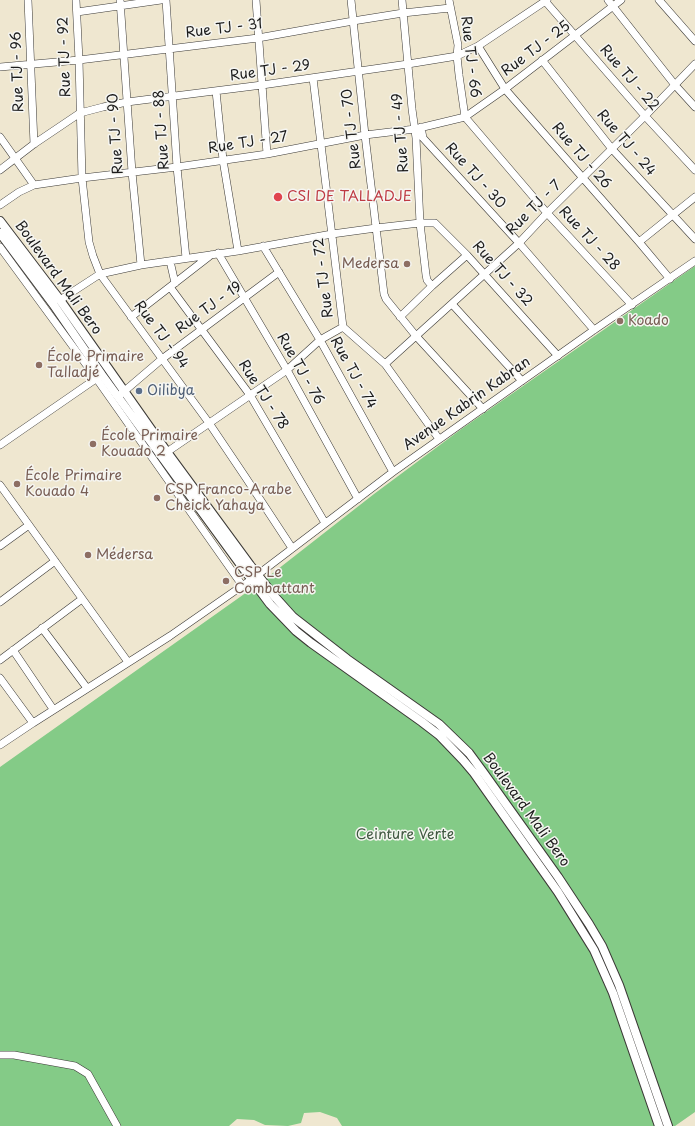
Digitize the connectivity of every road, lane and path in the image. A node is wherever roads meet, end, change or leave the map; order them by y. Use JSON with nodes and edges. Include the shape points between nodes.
{"nodes":[{"id":1,"x":28,"y":0,"type":"edge"},
{"id":2,"x":76,"y":0,"type":"edge"},
{"id":3,"x":161,"y":0,"type":"edge"},
{"id":4,"x":166,"y":0,"type":"edge"},
{"id":5,"x":256,"y":0,"type":"edge"},
{"id":6,"x":351,"y":0,"type":"edge"},
{"id":7,"x":402,"y":0,"type":"edge"},
{"id":8,"x":449,"y":0,"type":"edge"},
{"id":9,"x":546,"y":0,"type":"edge"},
{"id":10,"x":608,"y":0,"type":"edge"},
{"id":11,"x":621,"y":0,"type":"edge"},
{"id":12,"x":659,"y":0,"type":"edge"},
{"id":13,"x":121,"y":3,"type":"edge"},
{"id":14,"x":613,"y":6,"type":"junction"},
{"id":15,"x":450,"y":8,"type":"junction"},
{"id":16,"x":77,"y":12,"type":"junction"},
{"id":17,"x":403,"y":13,"type":"junction"},
{"id":18,"x":353,"y":21,"type":"junction"},
{"id":19,"x":575,"y":35,"type":"junction"},
{"id":20,"x":258,"y":38,"type":"junction"},
{"id":21,"x":695,"y":41,"type":"edge"},
{"id":22,"x":478,"y":46,"type":"junction"},
{"id":23,"x":170,"y":49,"type":"junction"},
{"id":24,"x":124,"y":54,"type":"junction"},
{"id":25,"x":457,"y":56,"type":"junction"},
{"id":26,"x":79,"y":60,"type":"junction"},
{"id":27,"x":542,"y":60,"type":"junction"},
{"id":28,"x":408,"y":64,"type":"junction"},
{"id":29,"x":695,"y":64,"type":"edge"},
{"id":30,"x":31,"y":65,"type":"junction"},
{"id":31,"x":0,"y":67,"type":"edge"},
{"id":32,"x":358,"y":72,"type":"junction"},
{"id":33,"x":313,"y":78,"type":"junction"},
{"id":34,"x":262,"y":85,"type":"junction"},
{"id":35,"x":675,"y":85,"type":"junction"},
{"id":36,"x":505,"y":89,"type":"junction"},
{"id":37,"x":216,"y":91,"type":"junction"},
{"id":38,"x":172,"y":96,"type":"junction"},
{"id":39,"x":127,"y":102,"type":"junction"},
{"id":40,"x":695,"y":107,"type":"edge"},
{"id":41,"x":80,"y":113,"type":"junction"},
{"id":42,"x":645,"y":116,"type":"junction"},
{"id":43,"x":465,"y":117,"type":"junction"},
{"id":44,"x":418,"y":128,"type":"junction"},
{"id":45,"x":365,"y":135,"type":"junction"},
{"id":46,"x":0,"y":137,"type":"edge"},
{"id":47,"x":320,"y":143,"type":"junction"},
{"id":48,"x":34,"y":144,"type":"junction"},
{"id":49,"x":612,"y":149,"type":"junction"},
{"id":50,"x":267,"y":154,"type":"junction"},
{"id":51,"x":16,"y":158,"type":"junction"},
{"id":52,"x":223,"y":160,"type":"junction"},
{"id":53,"x":177,"y":167,"type":"junction"},
{"id":54,"x":0,"y":170,"type":"edge"},
{"id":55,"x":695,"y":170,"type":"edge"},
{"id":56,"x":132,"y":172,"type":"junction"},
{"id":57,"x":82,"y":178,"type":"junction"},
{"id":58,"x":583,"y":178,"type":"junction"},
{"id":59,"x":34,"y":185,"type":"junction"},
{"id":60,"x":695,"y":197,"type":"edge"},
{"id":61,"x":0,"y":205,"type":"edge"},
{"id":62,"x":547,"y":212,"type":"junction"},
{"id":63,"x":673,"y":215,"type":"junction"},
{"id":64,"x":0,"y":221,"type":"edge"},
{"id":65,"x":420,"y":223,"type":"junction"},
{"id":66,"x":376,"y":228,"type":"junction"},
{"id":67,"x":0,"y":232,"type":"edge"},
{"id":68,"x":332,"y":234,"type":"junction"},
{"id":69,"x":695,"y":239,"type":"edge"},
{"id":70,"x":639,"y":242,"type":"junction"},
{"id":71,"x":519,"y":243,"type":"junction"},
{"id":72,"x":263,"y":246,"type":"junction"},
{"id":73,"x":0,"y":247,"type":"edge"},
{"id":74,"x":238,"y":250,"type":"junction"},
{"id":75,"x":214,"y":254,"type":"junction"},
{"id":76,"x":467,"y":255,"type":"junction"},
{"id":77,"x":186,"y":258,"type":"junction"},
{"id":78,"x":170,"y":261,"type":"junction"},
{"id":79,"x":695,"y":261,"type":"edge"},
{"id":80,"x":142,"y":265,"type":"junction"},
{"id":81,"x":279,"y":272,"type":"junction"},
{"id":82,"x":100,"y":274,"type":"junction"},
{"id":83,"x":485,"y":275,"type":"junction"},
{"id":84,"x":670,"y":278,"type":"junction"},
{"id":85,"x":172,"y":285,"type":"junction"},
{"id":86,"x":432,"y":286,"type":"junction"},
{"id":87,"x":245,"y":298,"type":"junction"},
{"id":88,"x":60,"y":300,"type":"junction"},
{"id":89,"x":452,"y":304,"type":"junction"},
{"id":90,"x":632,"y":305,"type":"junction"},
{"id":91,"x":131,"y":317,"type":"junction"},
{"id":92,"x":400,"y":317,"type":"junction"},
{"id":93,"x":344,"y":327,"type":"junction"},
{"id":94,"x":202,"y":329,"type":"junction"},
{"id":95,"x":594,"y":330,"type":"junction"},
{"id":96,"x":416,"y":336,"type":"junction"},
{"id":97,"x":320,"y":340,"type":"junction"},
{"id":98,"x":558,"y":356,"type":"junction"},
{"id":99,"x":162,"y":359,"type":"junction"},
{"id":100,"x":385,"y":364,"type":"junction"},
{"id":101,"x":287,"y":370,"type":"junction"},
{"id":102,"x":99,"y":376,"type":"junction"},
{"id":103,"x":522,"y":381,"type":"junction"},
{"id":104,"x":121,"y":394,"type":"junction"},
{"id":105,"x":250,"y":395,"type":"junction"},
{"id":106,"x":483,"y":409,"type":"junction"},
{"id":107,"x":209,"y":423,"type":"junction"},
{"id":108,"x":439,"y":439,"type":"junction"},
{"id":109,"x":0,"y":445,"type":"edge"},
{"id":110,"x":166,"y":452,"type":"junction"},
{"id":111,"x":393,"y":472,"type":"junction"},
{"id":112,"x":0,"y":485,"type":"edge"},
{"id":113,"x":7,"y":494,"type":"junction"},
{"id":114,"x":0,"y":499,"type":"edge"},
{"id":115,"x":358,"y":499,"type":"junction"},
{"id":116,"x":325,"y":523,"type":"junction"},
{"id":117,"x":29,"y":525,"type":"junction"},
{"id":118,"x":0,"y":546,"type":"edge"},
{"id":119,"x":292,"y":548,"type":"junction"},
{"id":120,"x":233,"y":555,"type":"junction"},
{"id":121,"x":225,"y":560,"type":"junction"},
{"id":122,"x":55,"y":561,"type":"junction"},
{"id":123,"x":246,"y":566,"type":"junction"},
{"id":124,"x":254,"y":577,"type":"junction"},
{"id":125,"x":242,"y":585,"type":"junction"},
{"id":126,"x":261,"y":586,"type":"junction"},
{"id":127,"x":1,"y":599,"type":"edge"},
{"id":128,"x":82,"y":599,"type":"junction"},
{"id":129,"x":42,"y":628,"type":"junction"},
{"id":130,"x":13,"y":650,"type":"junction"},
{"id":131,"x":0,"y":660,"type":"edge"},
{"id":132,"x":128,"y":662,"type":"junction"},
{"id":133,"x":0,"y":678,"type":"edge"},
{"id":134,"x":87,"y":688,"type":"junction"},
{"id":135,"x":53,"y":709,"type":"junction"},
{"id":136,"x":33,"y":723,"type":"junction"},
{"id":137,"x":0,"y":745,"type":"edge"},
{"id":138,"x":0,"y":1055,"type":"edge"},
{"id":139,"x":117,"y":1126,"type":"edge"},
{"id":140,"x":659,"y":1126,"type":"edge"},
{"id":141,"x":668,"y":1126,"type":"edge"}],
"edges":[{"from":1,"to":30,"type":"street","name":"Rue TJ - 96"},
{"from":2,"to":16,"type":"street","name":"Rue TJ - 92"},
{"from":3,"to":13,"type":"street"},
{"from":4,"to":23,"type":"street","name":"Rue TJ - 88"},
{"from":5,"to":20,"type":"street"},
{"from":6,"to":18,"type":"street","name":"Rue TJ - 70"},
{"from":7,"to":17,"type":"street","name":"Rue TJ - 49"},
{"from":8,"to":15,"type":"street","name":"Rue TJ - 66"},
{"from":9,"to":19,"type":"street","name":"Rue TJ - 22"},
{"from":9,"to":22,"type":"street","name":"Rue TJ - 29"},
{"from":10,"to":14,"type":"street"},
{"from":11,"to":14,"type":"street","name":"Rue TJ - 25"},
{"from":12,"to":21,"type":"street"},
{"from":13,"to":16,"type":"street"},
{"from":13,"to":24,"type":"street","name":"Rue TJ - 90"},
{"from":14,"to":19,"type":"street","name":"Rue TJ - 25"},
{"from":14,"to":35,"type":"street"},
{"from":15,"to":17,"type":"street","name":"Rue TJ - 31"},
{"from":15,"to":25,"type":"street","name":"Rue TJ - 66","via":[[458,46]]},
{"from":16,"to":26,"type":"street","name":"Rue TJ - 92"},
{"from":17,"to":18,"type":"street","name":"Rue TJ - 31"},
{"from":17,"to":28,"type":"street","name":"Rue TJ - 49"},
{"from":18,"to":20,"type":"street","name":"Rue TJ - 31"},
{"from":18,"to":32,"type":"street","name":"Rue TJ - 70"},
{"from":19,"to":27,"type":"street","name":"Rue TJ - 25"},
{"from":19,"to":42,"type":"street","name":"Rue TJ - 22"},
{"from":20,"to":23,"type":"street","name":"Rue TJ - 31"},
{"from":20,"to":34,"type":"street"},
{"from":22,"to":25,"type":"street","name":"Rue TJ - 29"},
{"from":22,"to":36,"type":"street","name":"Rue TJ - 26"},
{"from":23,"to":24,"type":"street","name":"Rue TJ - 31"},
{"from":23,"to":38,"type":"street","name":"Rue TJ - 88"},
{"from":24,"to":26,"type":"street","name":"Rue TJ - 31"},
{"from":24,"to":39,"type":"street","name":"Rue TJ - 90"},
{"from":25,"to":28,"type":"street","name":"Rue TJ - 29"},
{"from":25,"to":43,"type":"street","name":"Rue TJ - 66"},
{"from":26,"to":30,"type":"street","name":"Rue TJ - 31"},
{"from":26,"to":41,"type":"street","name":"Rue TJ - 92"},
{"from":27,"to":36,"type":"street","name":"Rue TJ - 25"},
{"from":27,"to":49,"type":"street","name":"Rue TJ - 24"},
{"from":28,"to":32,"type":"street","name":"Rue TJ - 29"},
{"from":28,"to":44,"type":"street","name":"Rue TJ - 49","via":[[412,109]]},
{"from":29,"to":35,"type":"street","name":"Rue TJ - 7"},
{"from":30,"to":31,"type":"street","name":"Rue TJ - 31"},
{"from":30,"to":48,"type":"street","name":"Rue TJ - 96"},
{"from":32,"to":33,"type":"street","name":"Rue TJ - 29"},
{"from":32,"to":45,"type":"street","name":"Rue TJ - 70"},
{"from":33,"to":34,"type":"street","name":"Rue TJ - 29"},
{"from":33,"to":47,"type":"street","name":"Rue TJ - 72"},
{"from":34,"to":37,"type":"street","name":"Rue TJ - 29"},
{"from":34,"to":50,"type":"street"},
{"from":35,"to":40,"type":"street"},
{"from":35,"to":42,"type":"street","name":"Rue TJ - 7"},
{"from":36,"to":43,"type":"street","name":"Rue TJ - 25"},
{"from":36,"to":58,"type":"street","name":"Rue TJ - 26"},
{"from":37,"to":38,"type":"street","name":"Rue TJ - 29"},
{"from":37,"to":52,"type":"street"},
{"from":38,"to":39,"type":"street","name":"Rue TJ - 29"},
{"from":38,"to":53,"type":"street","name":"Rue TJ - 88"},
{"from":39,"to":41,"type":"street","name":"Rue TJ - 29"},
{"from":39,"to":56,"type":"street","name":"Rue TJ - 90"},
{"from":41,"to":48,"type":"street","name":"Rue TJ - 29"},
{"from":41,"to":57,"type":"street","name":"Rue TJ - 94"},
{"from":42,"to":49,"type":"street","name":"Rue TJ - 7"},
{"from":42,"to":55,"type":"street","name":"Rue TJ - 22"},
{"from":43,"to":44,"type":"street","name":"Rue TJ - 27"},
{"from":43,"to":62,"type":"street","name":"Rue TJ - 28"},
{"from":44,"to":45,"type":"street","name":"Rue TJ - 27"},
{"from":44,"to":65,"type":"street","name":"Rue TJ - 49"},
{"from":44,"to":71,"type":"street","name":"Rue TJ - 30","via":[[423,138]]},
{"from":45,"to":47,"type":"street","name":"Rue TJ - 27"},
{"from":45,"to":66,"type":"street","name":"Rue TJ - 70"},
{"from":46,"to":51,"type":"street"},
{"from":47,"to":50,"type":"street","name":"Rue TJ - 27"},
{"from":47,"to":68,"type":"street","name":"Rue TJ - 72"},
{"from":48,"to":51,"type":"street","name":"Rue TJ - 29"},
{"from":49,"to":58,"type":"street","name":"Rue TJ - 7"},
{"from":49,"to":63,"type":"street","name":"Rue TJ - 24"},
{"from":50,"to":52,"type":"street","name":"Rue TJ - 27"},
{"from":51,"to":54,"type":"street","name":"Rue TJ - 29"},
{"from":51,"to":59,"type":"street"},
{"from":52,"to":53,"type":"street","name":"Rue TJ - 27"},
{"from":52,"to":74,"type":"street"},
{"from":53,"to":56,"type":"street","name":"Rue TJ - 27"},
{"from":53,"to":77,"type":"street","name":"Rue TJ - 88"},
{"from":56,"to":57,"type":"street","name":"Rue TJ - 27"},
{"from":56,"to":80,"type":"street","name":"Rue TJ - 90"},
{"from":57,"to":59,"type":"street","name":"Rue TJ - 27"},
{"from":57,"to":82,"type":"street","name":"Rue TJ - 94","via":[[89,242]]},
{"from":58,"to":62,"type":"street","name":"Rue TJ - 7"},
{"from":58,"to":70,"type":"street","name":"Rue TJ - 26"},
{"from":59,"to":61,"type":"street","name":"Rue TJ - 27"},
{"from":60,"to":63,"type":"street"},
{"from":62,"to":71,"type":"street","name":"Rue TJ - 7"},
{"from":62,"to":90,"type":"street","name":"Rue TJ - 28"},
{"from":63,"to":69,"type":"street","name":"Rue TJ - 24"},
{"from":63,"to":70,"type":"street"},
{"from":64,"to":88,"type":"main road","name":"Boulevard Mali Bero"},
{"from":65,"to":66,"type":"street","name":"Rue TJ - 32"},
{"from":65,"to":76,"type":"street","name":"Rue TJ - 32","via":[[438,224]]},
{"from":65,"to":86,"type":"street","name":"Rue TJ - 49","via":[[426,278]]},
{"from":66,"to":68,"type":"street","name":"Rue TJ - 32"},
{"from":66,"to":92,"type":"street","name":"Rue TJ - 70","via":[[384,294]]},
{"from":67,"to":102,"type":"main road","name":"Boulevard Mali Bero","via":[[53,304]]},
{"from":68,"to":72,"type":"street","name":"Rue TJ - 32"},
{"from":68,"to":93,"type":"street","name":"Rue TJ - 72"},
{"from":70,"to":84,"type":"street","name":"Rue TJ - 26"},
{"from":71,"to":83,"type":"street","name":"Rue TJ - 7"},
{"from":71,"to":95,"type":"street","name":"Rue TJ - 30"},
{"from":72,"to":74,"type":"street","name":"Rue TJ - 32"},
{"from":72,"to":81,"type":"street","name":"Rue TJ - 74"},
{"from":73,"to":102,"type":"street"},
{"from":74,"to":75,"type":"street","name":"Rue TJ - 32"},
{"from":75,"to":77,"type":"street","name":"Rue TJ - 32"},
{"from":75,"to":85,"type":"street"},
{"from":75,"to":87,"type":"street","name":"Rue TJ - 76"},
{"from":76,"to":83,"type":"street","name":"Rue TJ - 32"},
{"from":76,"to":86,"type":"street"},
{"from":77,"to":78,"type":"street","name":"Rue TJ - 32"},
{"from":78,"to":80,"type":"street","name":"Rue TJ - 32"},
{"from":78,"to":85,"type":"street"},
{"from":79,"to":84,"type":"street","name":"Avenue Kabrin Kabran"},
{"from":80,"to":82,"type":"street","name":"Rue TJ - 32"},
{"from":81,"to":87,"type":"street","name":"Rue TJ - 19"},
{"from":81,"to":97,"type":"street","name":"Rue TJ - 74"},
{"from":82,"to":88,"type":"street"},
{"from":82,"to":91,"type":"street","name":"Rue TJ - 94"},
{"from":83,"to":89,"type":"street","name":"Rue TJ - 7"},
{"from":83,"to":98,"type":"street","name":"Rue TJ - 32"},
{"from":84,"to":90,"type":"street","name":"Avenue Kabrin Kabran"},
{"from":85,"to":91,"type":"street"},
{"from":85,"to":94,"type":"street","name":"Rue TJ - 78"},
{"from":86,"to":92,"type":"street"},
{"from":87,"to":94,"type":"street","name":"Rue TJ - 19"},
{"from":87,"to":101,"type":"street","name":"Rue TJ - 76"},
{"from":88,"to":104,"type":"main road","name":"Boulevard Mali Bero"},
{"from":89,"to":96,"type":"street","name":"Rue TJ - 7"},
{"from":89,"to":103,"type":"street"},
{"from":90,"to":95,"type":"street","name":"Avenue Kabrin Kabran"},
{"from":91,"to":99,"type":"street","name":"Rue TJ - 94"},
{"from":92,"to":96,"type":"street","name":"Rue TJ - 70"},
{"from":93,"to":97,"type":"street"},
{"from":93,"to":100,"type":"street","name":"Rue TJ - 72"},
{"from":94,"to":99,"type":"street","name":"Rue TJ - 19"},
{"from":94,"to":105,"type":"street","name":"Rue TJ - 78"},
{"from":95,"to":98,"type":"street","name":"Avenue Kabrin Kabran"},
{"from":96,"to":100,"type":"street","name":"Rue TJ - 7"},
{"from":96,"to":106,"type":"street","name":"Rue TJ - 70"},
{"from":97,"to":101,"type":"street"},
{"from":97,"to":111,"type":"street","name":"Rue TJ - 74"},
{"from":98,"to":103,"type":"street","name":"Avenue Kabrin Kabran"},
{"from":99,"to":104,"type":"street","name":"Rue TJ - 19"},
{"from":99,"to":107,"type":"street","name":"Rue TJ - 94"},
{"from":100,"to":108,"type":"street","name":"Rue TJ - 72"},
{"from":101,"to":105,"type":"street"},
{"from":101,"to":115,"type":"street","name":"Rue TJ - 76"},
{"from":102,"to":104,"type":"main road","name":"Boulevard Mali Bero"},
{"from":102,"to":109,"type":"street"},
{"from":102,"to":121,"type":"street"},
{"from":103,"to":106,"type":"street","name":"Avenue Kabrin Kabran"},
{"from":104,"to":110,"type":"main road","name":"Boulevard Mali Bero"},
{"from":104,"to":120,"type":"main road","name":"Boulevard Mali Bero"},
{"from":105,"to":107,"type":"street"},
{"from":105,"to":116,"type":"street","name":"Rue TJ - 78"},
{"from":106,"to":108,"type":"street","name":"Avenue Kabrin Kabran"},
{"from":107,"to":110,"type":"street"},
{"from":107,"to":119,"type":"street","name":"Rue TJ - 94"},
{"from":108,"to":111,"type":"street","name":"Avenue Kabrin Kabran"},
{"from":110,"to":123,"type":"main road","name":"Boulevard Mali Bero"},
{"from":111,"to":115,"type":"street","name":"Avenue Kabrin Kabran"},
{"from":112,"to":113,"type":"street"},
{"from":113,"to":114,"type":"street"},
{"from":113,"to":117,"type":"street"},
{"from":115,"to":116,"type":"street","name":"Avenue Kabrin Kabran"},
{"from":116,"to":119,"type":"street","name":"Avenue Kabrin Kabran"},
{"from":117,"to":118,"type":"street"},
{"from":117,"to":122,"type":"street"},
{"from":119,"to":124,"type":"street","name":"Avenue Kabrin Kabran"},
{"from":120,"to":121,"type":"street"},
{"from":120,"to":123,"type":"main road","name":"Boulevard Mali Bero"},
{"from":121,"to":125,"type":"street"},
{"from":122,"to":127,"type":"street"},
{"from":122,"to":128,"type":"street"},
{"from":123,"to":124,"type":"main road"},
{"from":124,"to":125,"type":"street","name":"Avenue Kabrin Kabran"},
{"from":124,"to":126,"type":"main road"},
{"from":125,"to":132,"type":"street","name":"Avenue Kabrin Kabran"},
{"from":126,"to":140,"type":"main road","name":"Boulevard Mali Bero","via":[[270,604],[296,631],[439,735],[474,773],[558,892],[602,965]]},
{"from":126,"to":141,"type":"main road","name":"Boulevard Mali Bero","via":[[293,617],[340,654],[439,724],[469,753],[558,877],[602,946],[620,985]]},
{"from":128,"to":129,"type":"street"},
{"from":128,"to":132,"type":"street"},
{"from":129,"to":130,"type":"street"},
{"from":129,"to":134,"type":"street"},
{"from":130,"to":131,"type":"street"},
{"from":130,"to":135,"type":"street"},
{"from":132,"to":134,"type":"street","name":"Avenue Kabrin Kabran"},
{"from":133,"to":136,"type":"street"},
{"from":134,"to":135,"type":"street","name":"Avenue Kabrin Kabran"},
{"from":135,"to":136,"type":"street","name":"Avenue Kabrin Kabran"},
{"from":136,"to":137,"type":"street","name":"Avenue Kabrin Kabran"},
{"from":138,"to":139,"type":"street","via":[[14,1055],[75,1066],[88,1074]]}]}
